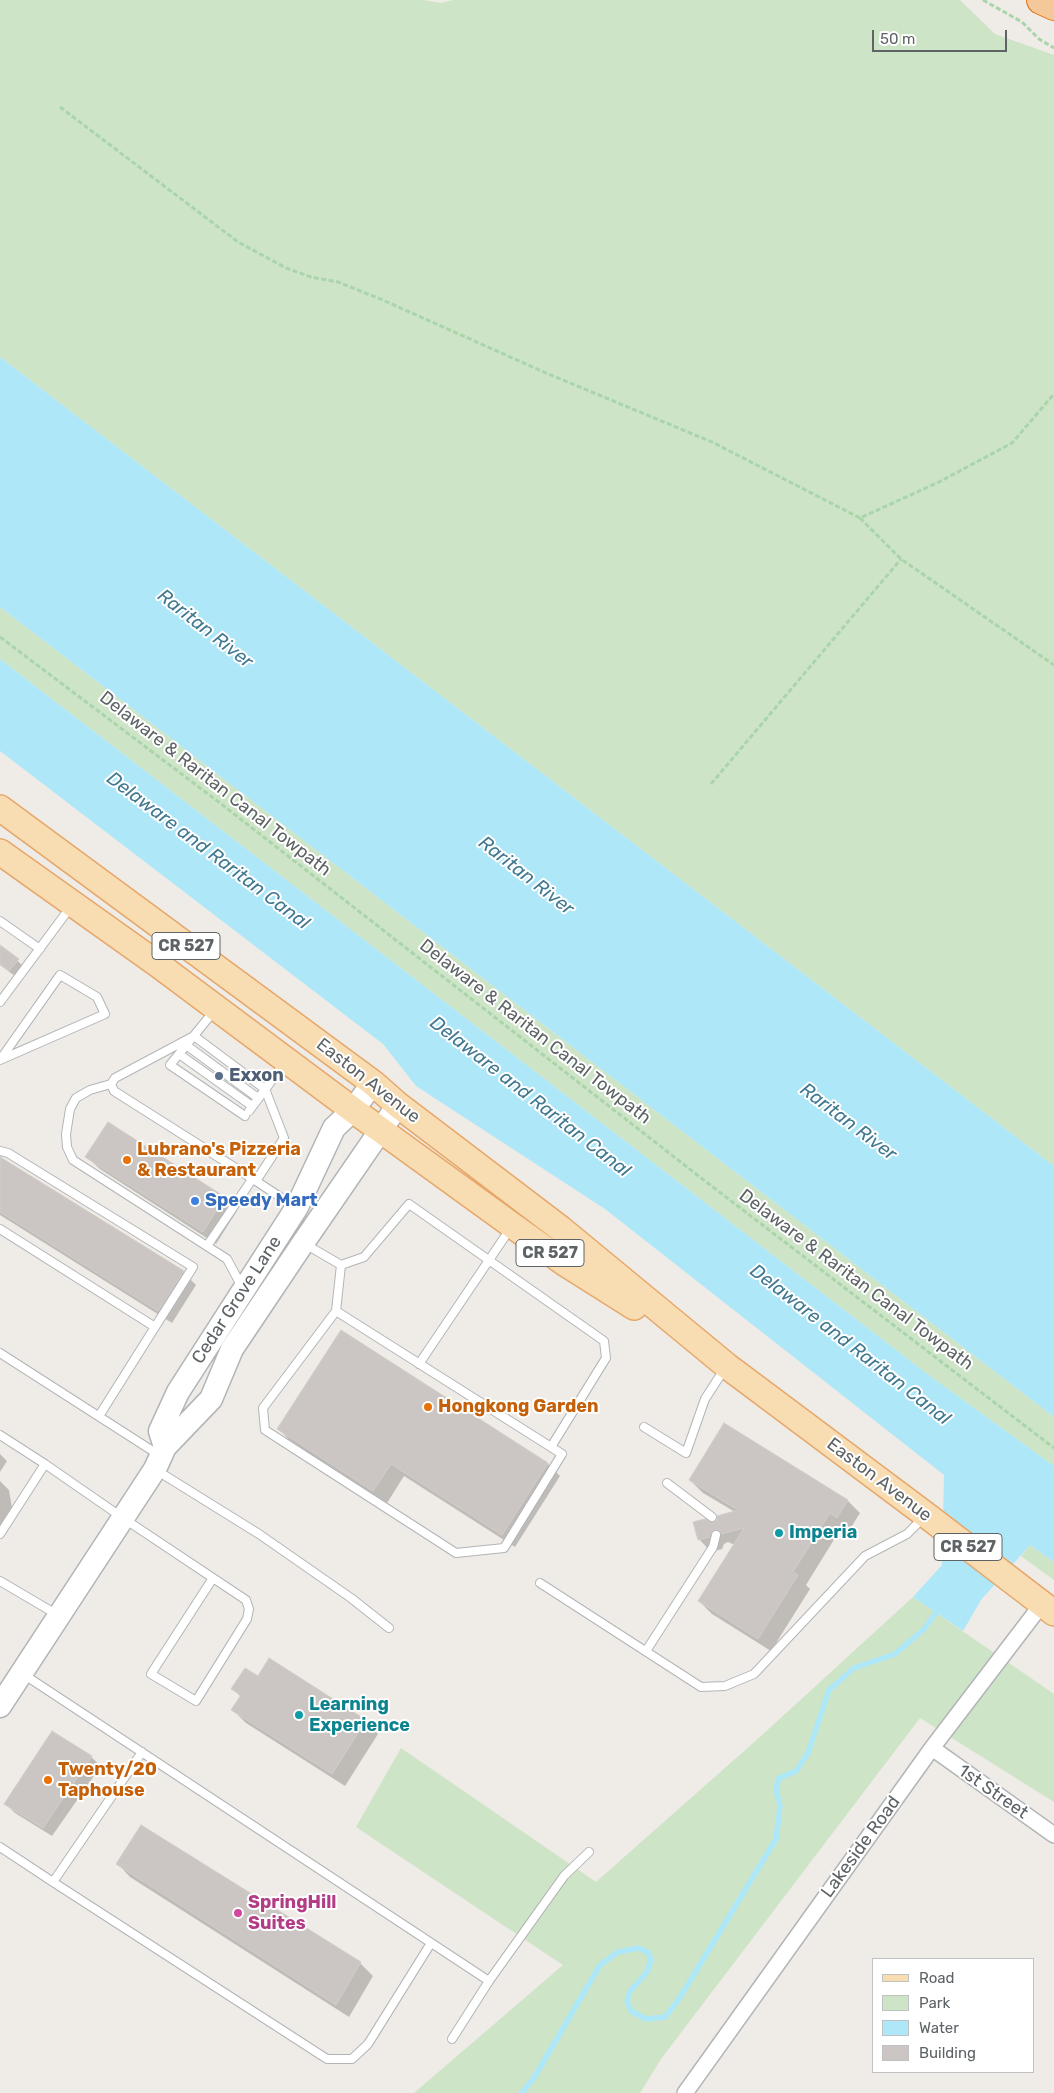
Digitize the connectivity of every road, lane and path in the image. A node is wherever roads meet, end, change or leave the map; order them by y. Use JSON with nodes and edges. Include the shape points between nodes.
{"nodes":[{"id":1,"x":983,"y":0,"type":"edge"},
{"id":2,"x":1041,"y":0,"type":"edge"},
{"id":3,"x":1054,"y":6,"type":"edge"},
{"id":4,"x":1054,"y":48,"type":"edge"},
{"id":5,"x":60,"y":108,"type":"dead end"},
{"id":6,"x":1054,"y":394,"type":"edge"},
{"id":7,"x":860,"y":518,"type":"junction"},
{"id":8,"x":901,"y":558,"type":"junction"},
{"id":9,"x":0,"y":637,"type":"edge"},
{"id":10,"x":1054,"y":665,"type":"edge"},
{"id":11,"x":711,"y":784,"type":"dead end"},
{"id":12,"x":0,"y":808,"type":"edge"},
{"id":13,"x":0,"y":852,"type":"edge"},
{"id":14,"x":73,"y":903,"type":"junction"},
{"id":15,"x":0,"y":921,"type":"edge"},
{"id":16,"x":40,"y":948,"type":"junction"},
{"id":17,"x":0,"y":1002,"type":"edge"},
{"id":18,"x":217,"y":1008,"type":"junction"},
{"id":19,"x":194,"y":1036,"type":"junction"},
{"id":20,"x":186,"y":1045,"type":"junction"},
{"id":21,"x":179,"y":1054,"type":"junction"},
{"id":22,"x":0,"y":1060,"type":"edge"},
{"id":23,"x":287,"y":1060,"type":"junction"},
{"id":24,"x":373,"y":1083,"type":"junction"},
{"id":25,"x":111,"y":1084,"type":"junction"},
{"id":26,"x":265,"y":1090,"type":"junction"},
{"id":27,"x":258,"y":1098,"type":"junction"},
{"id":28,"x":398,"y":1105,"type":"junction"},
{"id":29,"x":252,"y":1106,"type":"junction"},
{"id":30,"x":352,"y":1110,"type":"junction"},
{"id":31,"x":380,"y":1129,"type":"junction"},
{"id":32,"x":0,"y":1151,"type":"edge"},
{"id":33,"x":254,"y":1180,"type":"junction"},
{"id":34,"x":297,"y":1207,"type":"junction"},
{"id":35,"x":513,"y":1226,"type":"junction"},
{"id":36,"x":0,"y":1229,"type":"edge"},
{"id":37,"x":303,"y":1243,"type":"junction"},
{"id":38,"x":207,"y":1246,"type":"junction"},
{"id":39,"x":489,"y":1260,"type":"junction"},
{"id":40,"x":341,"y":1265,"type":"junction"},
{"id":41,"x":244,"y":1290,"type":"junction"},
{"id":42,"x":336,"y":1311,"type":"junction"},
{"id":43,"x":155,"y":1327,"type":"junction"},
{"id":44,"x":0,"y":1354,"type":"edge"},
{"id":45,"x":419,"y":1364,"type":"junction"},
{"id":46,"x":727,"y":1366,"type":"junction"},
{"id":47,"x":99,"y":1416,"type":"junction"},
{"id":48,"x":644,"y":1427,"type":"dead end"},
{"id":49,"x":0,"y":1434,"type":"edge"},
{"id":50,"x":551,"y":1448,"type":"junction"},
{"id":51,"x":1054,"y":1448,"type":"edge"},
{"id":52,"x":160,"y":1457,"type":"junction"},
{"id":53,"x":44,"y":1464,"type":"junction"},
{"id":54,"x":667,"y":1484,"type":"dead end"},
{"id":55,"x":926,"y":1515,"type":"junction"},
{"id":56,"x":712,"y":1517,"type":"dead end"},
{"id":57,"x":123,"y":1518,"type":"junction"},
{"id":58,"x":0,"y":1534,"type":"edge"},
{"id":59,"x":716,"y":1535,"type":"dead end"},
{"id":60,"x":213,"y":1578,"type":"junction"},
{"id":61,"x":0,"y":1581,"type":"edge"},
{"id":62,"x":540,"y":1583,"type":"dead end"},
{"id":63,"x":1048,"y":1609,"type":"edge"},
{"id":64,"x":59,"y":1616,"type":"junction"},
{"id":65,"x":389,"y":1628,"type":"dead end"},
{"id":66,"x":646,"y":1651,"type":"junction"},
{"id":67,"x":22,"y":1673,"type":"junction"},
{"id":68,"x":0,"y":1706,"type":"edge"},
{"id":69,"x":932,"y":1748,"type":"junction"},
{"id":70,"x":142,"y":1752,"type":"junction"},
{"id":71,"x":1054,"y":1836,"type":"edge"},
{"id":72,"x":0,"y":1847,"type":"edge"},
{"id":73,"x":589,"y":1852,"type":"dead end"},
{"id":74,"x":53,"y":1882,"type":"junction"},
{"id":75,"x":431,"y":1943,"type":"junction"},
{"id":76,"x":489,"y":1981,"type":"junction"},
{"id":77,"x":452,"y":2040,"type":"dead end"},
{"id":78,"x":685,"y":2093,"type":"edge"}],
"edges":[{"from":1,"to":4,"type":"path","via":[[1022,22]]},
{"from":2,"to":3,"type":"highway"},
{"from":5,"to":7,"type":"path","via":[[238,242],[286,268],[338,282],[385,301],[712,442]]},
{"from":6,"to":7,"type":"path","via":[[1012,443],[939,482]]},
{"from":7,"to":8,"type":"path"},
{"from":8,"to":10,"type":"path"},
{"from":8,"to":11,"type":"path"},
{"from":9,"to":51,"type":"path","name":"Delaware & Raritan Canal Towpath","via":[[220,803]]},
{"from":12,"to":24,"type":"main road","name":"Easton Avenue","number":"CR 527"},
{"from":13,"to":14,"type":"main road","name":"Easton Avenue","number":"CR 527"},
{"from":14,"to":16,"type":"lane"},
{"from":14,"to":18,"type":"main road","name":"Easton Avenue","number":"CR 527"},
{"from":15,"to":16,"type":"lane"},
{"from":16,"to":17,"type":"lane"},
{"from":18,"to":19,"type":"lane"},
{"from":18,"to":23,"type":"main road","name":"Easton Avenue","number":"CR 527"},
{"from":19,"to":20,"type":"lane"},
{"from":19,"to":25,"type":"lane","via":[[115,1078]]},
{"from":19,"to":26,"type":"lane"},
{"from":20,"to":21,"type":"lane"},
{"from":20,"to":27,"type":"lane"},
{"from":21,"to":29,"type":"lane"},
{"from":21,"to":29,"type":"lane","via":[[170,1065],[243,1118]]},
{"from":22,"to":22,"type":"lane","via":[[105,1014],[97,997],[60,975]]},
{"from":23,"to":26,"type":"lane"},
{"from":23,"to":30,"type":"main road","name":"Easton Avenue","number":"CR 527"},
{"from":24,"to":28,"type":"main road","name":"Easton Avenue","number":"CR 527"},
{"from":24,"to":30,"type":"main road","name":"Cedar Grove Lane"},
{"from":25,"to":33,"type":"lane","via":[[114,1091]]},
{"from":25,"to":38,"type":"lane","via":[[76,1098],[70,1109],[66,1134],[73,1160]]},
{"from":26,"to":27,"type":"lane"},
{"from":26,"to":33,"type":"lane","via":[[284,1138]]},
{"from":27,"to":29,"type":"lane"},
{"from":28,"to":31,"type":"main road","name":"Cedar Grove Lane"},
{"from":28,"to":46,"type":"main road","name":"Easton Avenue","number":"CR 527","via":[[561,1229]]},
{"from":30,"to":31,"type":"main road","name":"Easton Avenue","number":"CR 527"},
{"from":30,"to":34,"type":"main road","name":"Cedar Grove Lane","via":[[334,1128]]},
{"from":31,"to":35,"type":"main road","name":"Easton Avenue","number":"CR 527"},
{"from":31,"to":37,"type":"main road","name":"Cedar Grove Lane"},
{"from":32,"to":43,"type":"lane","via":[[193,1267]]},
{"from":33,"to":34,"type":"lane"},
{"from":33,"to":38,"type":"lane"},
{"from":34,"to":41,"type":"main road","name":"Cedar Grove Lane"},
{"from":35,"to":39,"type":"lane"},
{"from":35,"to":46,"type":"main road","name":"Easton Avenue","number":"CR 527","via":[[566,1264]]},
{"from":36,"to":43,"type":"lane"},
{"from":37,"to":40,"type":"lane"},
{"from":37,"to":52,"type":"main road","name":"Cedar Grove Lane","via":[[232,1349],[211,1399]]},
{"from":38,"to":41,"type":"lane","via":[[227,1259]]},
{"from":39,"to":40,"type":"lane","via":[[409,1204],[364,1257]]},
{"from":39,"to":45,"type":"lane"},
{"from":39,"to":50,"type":"lane","via":[[604,1340],[606,1358]]},
{"from":40,"to":42,"type":"lane"},
{"from":41,"to":52,"type":"main road","name":"Cedar Grove Lane","via":[[178,1392],[160,1431]]},
{"from":42,"to":45,"type":"lane"},
{"from":42,"to":50,"type":"lane","via":[[263,1408],[265,1430],[456,1553],[504,1548],[562,1454]]},
{"from":43,"to":47,"type":"lane"},
{"from":44,"to":47,"type":"lane"},
{"from":45,"to":50,"type":"lane"},
{"from":46,"to":48,"type":"lane","via":[[705,1399],[686,1453]]},
{"from":46,"to":55,"type":"main road","name":"Easton Avenue","number":"CR 527"},
{"from":47,"to":52,"type":"lane"},
{"from":49,"to":53,"type":"lane"},
{"from":52,"to":57,"type":"main road","name":"Cedar Grove Lane"},
{"from":52,"to":65,"type":"lane"},
{"from":53,"to":57,"type":"lane"},
{"from":53,"to":58,"type":"lane"},
{"from":54,"to":56,"type":"lane"},
{"from":55,"to":63,"type":"main road","name":"Easton Avenue","number":"CR 527"},
{"from":55,"to":66,"type":"lane","via":[[907,1534],[865,1556],[754,1674],[725,1686],[701,1687]]},
{"from":57,"to":60,"type":"lane"},
{"from":57,"to":64,"type":"main road","name":"Cedar Grove Lane"},
{"from":59,"to":66,"type":"lane","via":[[713,1547]]},
{"from":60,"to":60,"type":"lane","via":[[151,1674],[196,1702],[248,1614],[246,1600]]},
{"from":61,"to":64,"type":"lane"},
{"from":62,"to":66,"type":"lane"},
{"from":63,"to":69,"type":"street","name":"Lakeside Road"},
{"from":64,"to":67,"type":"main road","name":"Cedar Grove Lane"},
{"from":67,"to":68,"type":"main road","name":"Cedar Grove Lane"},
{"from":67,"to":70,"type":"lane"},
{"from":69,"to":71,"type":"street","name":"1st Street"},
{"from":69,"to":78,"type":"street","name":"Lakeside Road"},
{"from":70,"to":74,"type":"lane"},
{"from":70,"to":75,"type":"lane"},
{"from":72,"to":74,"type":"lane"},
{"from":73,"to":76,"type":"lane","via":[[564,1876]]},
{"from":74,"to":75,"type":"lane","via":[[327,2059],[352,2059],[368,2044]]},
{"from":75,"to":76,"type":"lane"},
{"from":76,"to":77,"type":"lane"}]}
